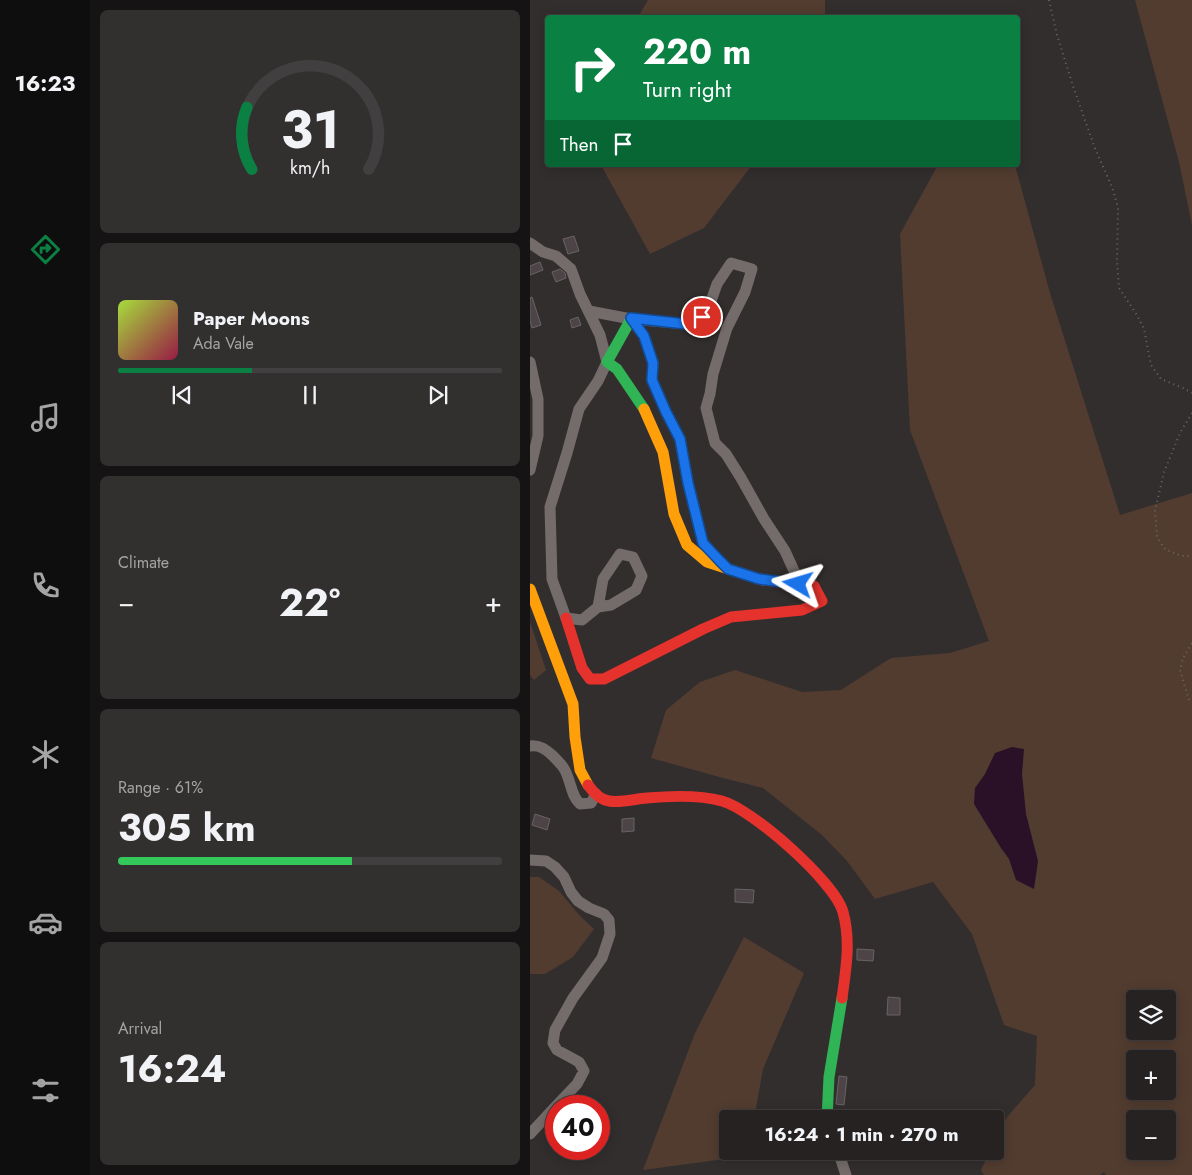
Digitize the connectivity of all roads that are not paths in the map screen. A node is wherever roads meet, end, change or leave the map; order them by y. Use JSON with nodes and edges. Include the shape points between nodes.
{"nodes":[{"id":1,"x":530,"y":243,"type":"edge"},
{"id":2,"x":589,"y":311,"type":"junction"},
{"id":3,"x":631,"y":318,"type":"junction"},
{"id":4,"x":530,"y":362,"type":"edge"},
{"id":5,"x":607,"y":362,"type":"junction"},
{"id":6,"x":530,"y":470,"type":"edge"},
{"id":7,"x":728,"y":569,"type":"junction"},
{"id":8,"x":798,"y":584,"type":"junction"},
{"id":9,"x":530,"y":589,"type":"edge"},
{"id":10,"x":598,"y":607,"type":"junction"},
{"id":11,"x":566,"y":618,"type":"junction"},
{"id":12,"x":530,"y":746,"type":"edge"},
{"id":13,"x":596,"y":794,"type":"junction"},
{"id":14,"x":530,"y":860,"type":"edge"},
{"id":15,"x":566,"y":1095,"type":"edge"},
{"id":16,"x":826,"y":1110,"type":"edge"},
{"id":17,"x":545,"y":1118,"type":"edge"},
{"id":18,"x":530,"y":1134,"type":"edge"},
{"id":19,"x":841,"y":1160,"type":"edge"},
{"id":20,"x":846,"y":1175,"type":"edge"}],
"edges":[{"from":1,"to":2,"type":"street","via":[[556,256],[570,269]]},
{"from":2,"to":3,"type":"street"},
{"from":2,"to":5,"type":"street"},
{"from":3,"to":5,"type":"street"},
{"from":3,"to":7,"type":"street","via":[[644,336],[653,363],[652,380],[680,439],[703,543]]},
{"from":3,"to":8,"type":"street","via":[[686,324],[702,317],[730,263],[752,269],[745,292],[727,328],[706,408],[715,442],[726,454],[785,551]]},
{"from":4,"to":6,"type":"street","via":[[538,399],[538,436]]},
{"from":5,"to":7,"type":"street","via":[[617,369],[646,412],[663,452],[674,514],[687,545],[707,562]]},
{"from":5,"to":11,"type":"street","via":[[579,409],[550,507],[552,579]]},
{"from":7,"to":8,"type":"street","via":[[759,579]]},
{"from":8,"to":11,"type":"street","via":[[814,586],[822,601],[802,610],[731,617],[604,679],[590,680],[582,668]]},
{"from":9,"to":13,"type":"street","via":[[573,704],[580,770]]},
{"from":10,"to":10,"type":"street","via":[[603,579],[620,554],[633,557],[642,576],[636,590],[611,605]]},
{"from":10,"to":11,"type":"street","via":[[582,620]]},
{"from":12,"to":13,"type":"street","via":[[544,748],[563,767],[580,804],[591,803]]},
{"from":13,"to":16,"type":"street","via":[[607,801],[696,797],[723,800],[765,826],[806,862],[838,899],[848,947]]},
{"from":14,"to":15,"type":"street","via":[[546,861],[555,867],[578,901],[604,914],[609,920],[610,934],[602,958],[555,1030],[553,1043],[557,1050],[579,1062],[584,1072]]},
{"from":17,"to":18,"type":"street"},
{"from":19,"to":20,"type":"street"}]}
